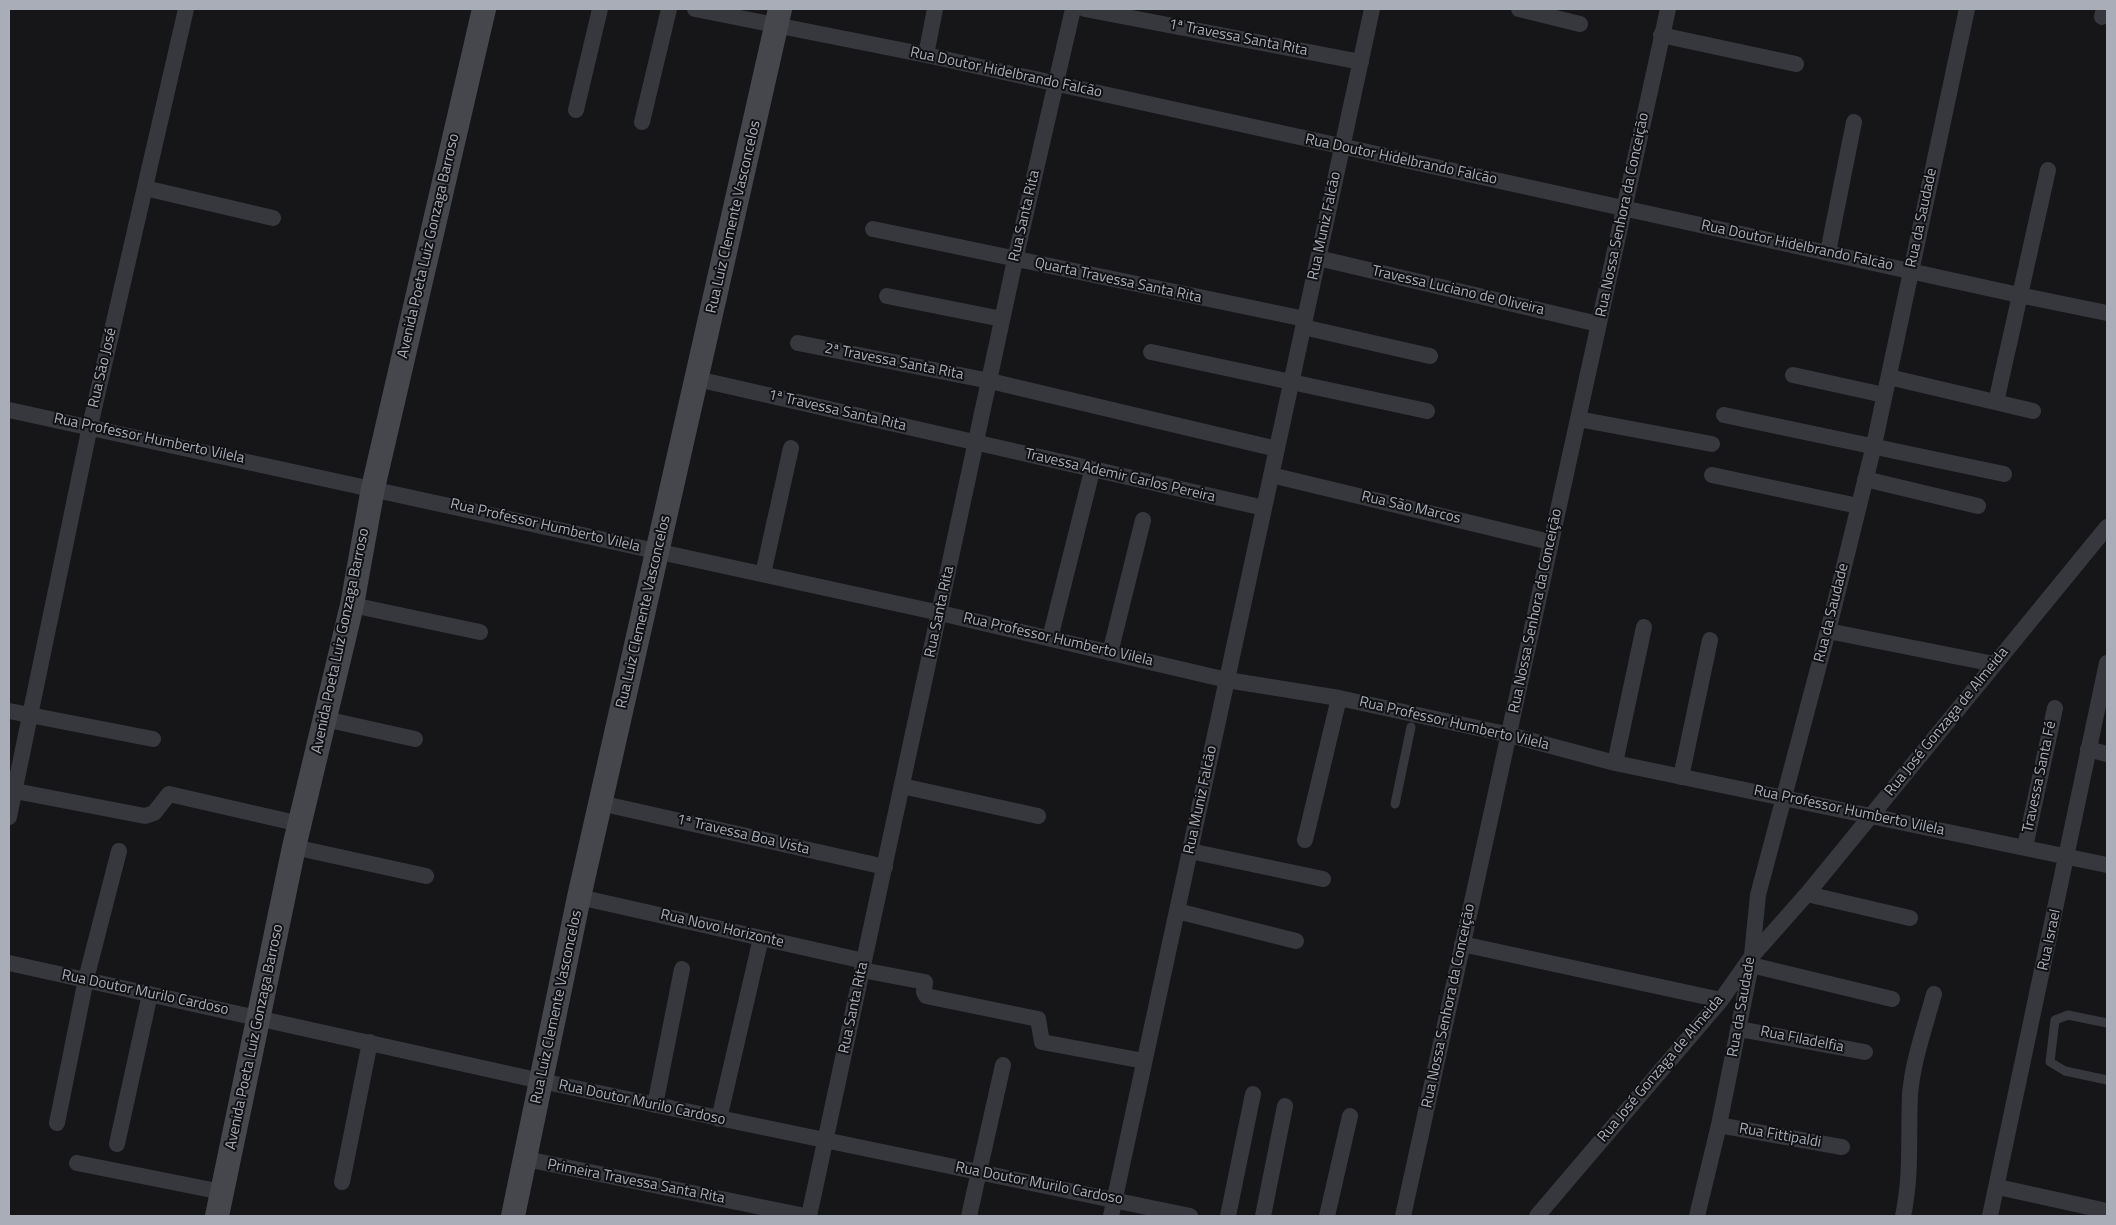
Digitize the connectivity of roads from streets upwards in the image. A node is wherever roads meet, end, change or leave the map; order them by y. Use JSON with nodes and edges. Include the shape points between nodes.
{"nodes":[{"id":1,"x":186,"y":9,"type":"edge"},
{"id":2,"x":484,"y":9,"type":"edge"},
{"id":3,"x":600,"y":9,"type":"edge"},
{"id":4,"x":669,"y":9,"type":"edge"},
{"id":5,"x":695,"y":9,"type":"edge"},
{"id":6,"x":935,"y":9,"type":"edge"},
{"id":7,"x":1073,"y":9,"type":"edge"},
{"id":8,"x":1085,"y":9,"type":"edge"},
{"id":9,"x":1372,"y":9,"type":"edge"},
{"id":10,"x":1519,"y":9,"type":"edge"},
{"id":11,"x":1668,"y":9,"type":"edge"},
{"id":12,"x":1967,"y":9,"type":"edge"},
{"id":13,"x":779,"y":17,"type":"edge"},
{"id":14,"x":1580,"y":24,"type":"dead end"},
{"id":15,"x":1662,"y":35,"type":"junction"},
{"id":16,"x":926,"y":55,"type":"junction"},
{"id":17,"x":1361,"y":62,"type":"junction"},
{"id":18,"x":1796,"y":64,"type":"dead end"},
{"id":19,"x":1056,"y":84,"type":"junction"},
{"id":20,"x":576,"y":110,"type":"dead end"},
{"id":21,"x":642,"y":122,"type":"dead end"},
{"id":22,"x":1854,"y":122,"type":"dead end"},
{"id":23,"x":1342,"y":147,"type":"junction"},
{"id":24,"x":2048,"y":170,"type":"dead end"},
{"id":25,"x":145,"y":188,"type":"junction"},
{"id":26,"x":1625,"y":209,"type":"junction"},
{"id":27,"x":274,"y":218,"type":"dead end"},
{"id":28,"x":873,"y":229,"type":"dead end"},
{"id":29,"x":1830,"y":246,"type":"junction"},
{"id":30,"x":1318,"y":258,"type":"junction"},
{"id":31,"x":1014,"y":260,"type":"junction"},
{"id":32,"x":1910,"y":271,"type":"junction"},
{"id":33,"x":2019,"y":295,"type":"junction"},
{"id":34,"x":887,"y":296,"type":"dead end"},
{"id":35,"x":2107,"y":313,"type":"edge"},
{"id":36,"x":1002,"y":319,"type":"junction"},
{"id":37,"x":1304,"y":323,"type":"junction"},
{"id":38,"x":1598,"y":324,"type":"junction"},
{"id":39,"x":798,"y":343,"type":"dead end"},
{"id":40,"x":1151,"y":352,"type":"dead end"},
{"id":41,"x":1430,"y":356,"type":"dead end"},
{"id":42,"x":1792,"y":375,"type":"dead end"},
{"id":43,"x":1889,"y":378,"type":"junction"},
{"id":44,"x":697,"y":379,"type":"junction"},
{"id":45,"x":990,"y":381,"type":"junction"},
{"id":46,"x":1291,"y":383,"type":"junction"},
{"id":47,"x":1884,"y":395,"type":"junction"},
{"id":48,"x":1996,"y":402,"type":"junction"},
{"id":49,"x":9,"y":410,"type":"edge"},
{"id":50,"x":1427,"y":411,"type":"dead end"},
{"id":51,"x":2033,"y":411,"type":"dead end"},
{"id":52,"x":1724,"y":415,"type":"dead end"},
{"id":53,"x":1578,"y":419,"type":"junction"},
{"id":54,"x":90,"y":426,"type":"junction"},
{"id":55,"x":976,"y":444,"type":"junction"},
{"id":56,"x":1712,"y":444,"type":"dead end"},
{"id":57,"x":1874,"y":445,"type":"junction"},
{"id":58,"x":791,"y":448,"type":"dead end"},
{"id":59,"x":1277,"y":448,"type":"junction"},
{"id":60,"x":1092,"y":471,"type":"junction"},
{"id":61,"x":2004,"y":474,"type":"dead end"},
{"id":62,"x":1271,"y":475,"type":"junction"},
{"id":63,"x":1712,"y":475,"type":"dead end"},
{"id":64,"x":1865,"y":479,"type":"junction"},
{"id":65,"x":373,"y":488,"type":"junction"},
{"id":66,"x":1858,"y":506,"type":"junction"},
{"id":67,"x":1978,"y":506,"type":"dead end"},
{"id":68,"x":1264,"y":508,"type":"junction"},
{"id":69,"x":1143,"y":520,"type":"dead end"},
{"id":70,"x":2107,"y":527,"type":"edge"},
{"id":71,"x":1550,"y":542,"type":"junction"},
{"id":72,"x":658,"y":552,"type":"junction"},
{"id":73,"x":763,"y":574,"type":"junction"},
{"id":74,"x":352,"y":605,"type":"junction"},
{"id":75,"x":940,"y":612,"type":"junction"},
{"id":76,"x":1644,"y":627,"type":"dead end"},
{"id":77,"x":1828,"y":631,"type":"junction"},
{"id":78,"x":480,"y":632,"type":"dead end"},
{"id":79,"x":1050,"y":638,"type":"junction"},
{"id":80,"x":1710,"y":640,"type":"dead end"},
{"id":81,"x":1110,"y":653,"type":"junction"},
{"id":82,"x":1994,"y":664,"type":"junction"},
{"id":83,"x":2107,"y":664,"type":"edge"},
{"id":84,"x":1227,"y":680,"type":"junction"},
{"id":85,"x":1339,"y":698,"type":"junction"},
{"id":86,"x":2055,"y":708,"type":"dead end"},
{"id":87,"x":9,"y":711,"type":"edge"},
{"id":88,"x":30,"y":716,"type":"junction"},
{"id":89,"x":325,"y":719,"type":"junction"},
{"id":90,"x":1510,"y":735,"type":"junction"},
{"id":91,"x":415,"y":739,"type":"dead end"},
{"id":92,"x":152,"y":740,"type":"dead end"},
{"id":93,"x":2088,"y":749,"type":"junction"},
{"id":94,"x":2107,"y":754,"type":"edge"},
{"id":95,"x":1615,"y":763,"type":"junction"},
{"id":96,"x":1681,"y":777,"type":"junction"},
{"id":97,"x":902,"y":786,"type":"junction"},
{"id":98,"x":15,"y":792,"type":"junction"},
{"id":99,"x":1784,"y":796,"type":"junction"},
{"id":100,"x":600,"y":803,"type":"junction"},
{"id":101,"x":1871,"y":815,"type":"junction"},
{"id":102,"x":1038,"y":816,"type":"dead end"},
{"id":103,"x":9,"y":817,"type":"edge"},
{"id":104,"x":300,"y":824,"type":"junction"},
{"id":105,"x":1304,"y":840,"type":"dead end"},
{"id":106,"x":294,"y":847,"type":"junction"},
{"id":107,"x":2025,"y":847,"type":"junction"},
{"id":108,"x":119,"y":851,"type":"dead end"},
{"id":109,"x":1190,"y":851,"type":"junction"},
{"id":110,"x":2068,"y":857,"type":"junction"},
{"id":111,"x":2107,"y":865,"type":"edge"},
{"id":112,"x":885,"y":867,"type":"junction"},
{"id":113,"x":426,"y":876,"type":"dead end"},
{"id":114,"x":1323,"y":879,"type":"dead end"},
{"id":115,"x":1807,"y":894,"type":"junction"},
{"id":116,"x":579,"y":897,"type":"junction"},
{"id":117,"x":1177,"y":911,"type":"junction"},
{"id":118,"x":1910,"y":918,"type":"dead end"},
{"id":119,"x":760,"y":938,"type":"junction"},
{"id":120,"x":1296,"y":941,"type":"dead end"},
{"id":121,"x":1462,"y":944,"type":"junction"},
{"id":122,"x":1751,"y":961,"type":"junction"},
{"id":123,"x":9,"y":963,"type":"edge"},
{"id":124,"x":863,"y":966,"type":"junction"},
{"id":125,"x":682,"y":969,"type":"dead end"},
{"id":126,"x":86,"y":979,"type":"junction"},
{"id":127,"x":150,"y":994,"type":"junction"},
{"id":128,"x":1934,"y":994,"type":"dead end"},
{"id":129,"x":1892,"y":999,"type":"dead end"},
{"id":130,"x":1720,"y":1000,"type":"junction"},
{"id":131,"x":259,"y":1018,"type":"junction"},
{"id":132,"x":1739,"y":1029,"type":"junction"},
{"id":133,"x":370,"y":1042,"type":"junction"},
{"id":134,"x":1865,"y":1052,"type":"dead end"},
{"id":135,"x":1144,"y":1061,"type":"junction"},
{"id":136,"x":1003,"y":1065,"type":"dead end"},
{"id":137,"x":542,"y":1081,"type":"junction"},
{"id":138,"x":1253,"y":1094,"type":"dead end"},
{"id":139,"x":655,"y":1105,"type":"junction"},
{"id":140,"x":1285,"y":1106,"type":"dead end"},
{"id":141,"x":1350,"y":1116,"type":"dead end"},
{"id":142,"x":719,"y":1119,"type":"junction"},
{"id":143,"x":57,"y":1123,"type":"dead end"},
{"id":144,"x":1719,"y":1125,"type":"junction"},
{"id":145,"x":824,"y":1141,"type":"junction"},
{"id":146,"x":117,"y":1144,"type":"dead end"},
{"id":147,"x":1842,"y":1147,"type":"dead end"},
{"id":148,"x":526,"y":1160,"type":"junction"},
{"id":149,"x":77,"y":1163,"type":"dead end"},
{"id":150,"x":978,"y":1172,"type":"junction"},
{"id":151,"x":342,"y":1182,"type":"dead end"},
{"id":152,"x":1998,"y":1187,"type":"junction"},
{"id":153,"x":222,"y":1192,"type":"junction"},
{"id":154,"x":1115,"y":1199,"type":"junction"},
{"id":155,"x":2107,"y":1211,"type":"edge"},
{"id":156,"x":217,"y":1216,"type":"edge"},
{"id":157,"x":513,"y":1216,"type":"edge"},
{"id":158,"x":805,"y":1216,"type":"edge"},
{"id":159,"x":809,"y":1216,"type":"edge"},
{"id":160,"x":969,"y":1216,"type":"edge"},
{"id":161,"x":1111,"y":1216,"type":"edge"},
{"id":162,"x":1190,"y":1216,"type":"edge"},
{"id":163,"x":1228,"y":1216,"type":"edge"},
{"id":164,"x":1263,"y":1216,"type":"edge"},
{"id":165,"x":1327,"y":1216,"type":"edge"},
{"id":166,"x":1403,"y":1216,"type":"edge"},
{"id":167,"x":1537,"y":1216,"type":"edge"},
{"id":168,"x":1697,"y":1216,"type":"edge"},
{"id":169,"x":1904,"y":1216,"type":"edge"},
{"id":170,"x":1990,"y":1216,"type":"edge"}],
"edges":[{"from":1,"to":25,"type":"street","name":"Rua São José"},
{"from":2,"to":65,"type":"street","name":"Avenida Poeta Luiz Gonzaga Barroso"},
{"from":3,"to":20,"type":"street"},
{"from":4,"to":21,"type":"street"},
{"from":5,"to":13,"type":"street","name":"Rua Doutor Hidelbrando Falcão"},
{"from":6,"to":16,"type":"street"},
{"from":7,"to":19,"type":"street","name":"Rua Santa Rita"},
{"from":8,"to":17,"type":"street","name":"1ª Travessa Santa Rita"},
{"from":9,"to":17,"type":"street","name":"Rua Muniz Falcão"},
{"from":10,"to":14,"type":"street"},
{"from":11,"to":15,"type":"street","name":"Rua Nossa Senhora da Conceição"},
{"from":12,"to":32,"type":"street","name":"Rua da Saudade"},
{"from":13,"to":16,"type":"street","name":"Rua Doutor Hidelbrando Falcão"},
{"from":13,"to":44,"type":"street","name":"Rua Luiz Clemente Vasconcelos"},
{"from":15,"to":18,"type":"street"},
{"from":15,"to":26,"type":"street","name":"Rua Nossa Senhora da Conceição"},
{"from":16,"to":19,"type":"street","name":"Rua Doutor Hidelbrando Falcão"},
{"from":17,"to":23,"type":"street","name":"Rua Muniz Falcão"},
{"from":19,"to":23,"type":"street","name":"Rua Doutor Hidelbrando Falcão"},
{"from":19,"to":31,"type":"street","name":"Rua Santa Rita"},
{"from":22,"to":29,"type":"street"},
{"from":23,"to":26,"type":"street","name":"Rua Doutor Hidelbrando Falcão"},
{"from":23,"to":30,"type":"street","name":"Rua Muniz Falcão"},
{"from":24,"to":33,"type":"street"},
{"from":25,"to":27,"type":"street"},
{"from":25,"to":54,"type":"street","name":"Rua São José"},
{"from":26,"to":29,"type":"street","name":"Rua Doutor Hidelbrando Falcão"},
{"from":26,"to":38,"type":"street","name":"Rua Nossa Senhora da Conceição"},
{"from":28,"to":31,"type":"street","name":"Quarta Travessa Santa Rita"},
{"from":29,"to":32,"type":"street","name":"Rua Doutor Hidelbrando Falcão"},
{"from":30,"to":37,"type":"street","name":"Rua Muniz Falcão"},
{"from":30,"to":38,"type":"street","name":"Travessa Luciano de Oliveira"},
{"from":31,"to":36,"type":"street","name":"Rua Santa Rita"},
{"from":31,"to":37,"type":"street","name":"Quarta Travessa Santa Rita"},
{"from":32,"to":33,"type":"street","name":"Rua Doutor Hidelbrando Falcão"},
{"from":32,"to":43,"type":"street","name":"Rua da Saudade"},
{"from":33,"to":35,"type":"street","name":"Rua Doutor Hidelbrando Falcão"},
{"from":33,"to":48,"type":"street"},
{"from":34,"to":36,"type":"street"},
{"from":36,"to":45,"type":"street","name":"Rua Santa Rita"},
{"from":37,"to":41,"type":"street"},
{"from":37,"to":46,"type":"street","name":"Rua Muniz Falcão"},
{"from":38,"to":53,"type":"street","name":"Rua Nossa Senhora da Conceição"},
{"from":39,"to":45,"type":"street","name":"2ª Travessa Santa Rita"},
{"from":40,"to":46,"type":"street"},
{"from":42,"to":47,"type":"street"},
{"from":43,"to":47,"type":"street","name":"Rua da Saudade"},
{"from":43,"to":48,"type":"street"},
{"from":44,"to":55,"type":"street","name":"1ª Travessa Santa Rita"},
{"from":44,"to":72,"type":"street","name":"Rua Luiz Clemente Vasconcelos"},
{"from":45,"to":55,"type":"street","name":"Rua Santa Rita"},
{"from":45,"to":59,"type":"street","name":"2ª Travessa Santa Rita"},
{"from":46,"to":50,"type":"street"},
{"from":46,"to":59,"type":"street","name":"Rua Muniz Falcão"},
{"from":47,"to":57,"type":"street","name":"Rua da Saudade"},
{"from":48,"to":51,"type":"street"},
{"from":49,"to":54,"type":"street","name":"Rua Professor Humberto Vilela"},
{"from":52,"to":57,"type":"street"},
{"from":53,"to":56,"type":"street"},
{"from":53,"to":71,"type":"street","name":"Rua Nossa Senhora da Conceição"},
{"from":54,"to":65,"type":"street","name":"Rua Professor Humberto Vilela"},
{"from":54,"to":88,"type":"street","name":"Rua São José"},
{"from":55,"to":60,"type":"street","name":"Travessa Ademir Carlos Pereira"},
{"from":55,"to":75,"type":"street","name":"Rua Santa Rita"},
{"from":57,"to":61,"type":"street"},
{"from":57,"to":64,"type":"street","name":"Rua da Saudade"},
{"from":58,"to":73,"type":"street"},
{"from":59,"to":62,"type":"street","name":"Rua Muniz Falcão"},
{"from":60,"to":68,"type":"street","name":"Travessa Ademir Carlos Pereira"},
{"from":60,"to":79,"type":"street"},
{"from":62,"to":68,"type":"street","name":"Rua Muniz Falcão"},
{"from":62,"to":71,"type":"street","name":"Rua São Marcos"},
{"from":63,"to":66,"type":"street"},
{"from":64,"to":66,"type":"street","name":"Rua da Saudade"},
{"from":64,"to":67,"type":"street"},
{"from":65,"to":72,"type":"street","name":"Rua Professor Humberto Vilela"},
{"from":65,"to":74,"type":"street","name":"Avenida Poeta Luiz Gonzaga Barroso"},
{"from":66,"to":77,"type":"street","name":"Rua da Saudade"},
{"from":68,"to":84,"type":"street","name":"Rua Muniz Falcão"},
{"from":69,"to":81,"type":"street"},
{"from":70,"to":82,"type":"street","name":"Rua José Gonzaga de Almeida"},
{"from":71,"to":90,"type":"street","name":"Rua Nossa Senhora da Conceição"},
{"from":72,"to":73,"type":"street","name":"Rua Professor Humberto Vilela"},
{"from":72,"to":100,"type":"street","name":"Rua Luiz Clemente Vasconcelos"},
{"from":73,"to":75,"type":"street","name":"Rua Professor Humberto Vilela"},
{"from":74,"to":78,"type":"street"},
{"from":74,"to":89,"type":"street","name":"Avenida Poeta Luiz Gonzaga Barroso"},
{"from":75,"to":79,"type":"street","name":"Rua Professor Humberto Vilela"},
{"from":75,"to":97,"type":"street","name":"Rua Santa Rita"},
{"from":76,"to":95,"type":"street"},
{"from":77,"to":82,"type":"street"},
{"from":77,"to":99,"type":"street","name":"Rua da Saudade"},
{"from":79,"to":81,"type":"street","name":"Rua Professor Humberto Vilela"},
{"from":80,"to":96,"type":"street"},
{"from":81,"to":84,"type":"street","name":"Rua Professor Humberto Vilela"},
{"from":82,"to":101,"type":"street","name":"Rua José Gonzaga de Almeida"},
{"from":83,"to":93,"type":"street","name":"Rua Israel"},
{"from":84,"to":85,"type":"street","name":"Rua Professor Humberto Vilela"},
{"from":84,"to":109,"type":"street","name":"Rua Muniz Falcão"},
{"from":85,"to":90,"type":"street","name":"Rua Professor Humberto Vilela","via":[[1412,721]]},
{"from":85,"to":105,"type":"street"},
{"from":86,"to":107,"type":"street","name":"Travessa Santa Fé"},
{"from":87,"to":88,"type":"street"},
{"from":88,"to":92,"type":"street"},
{"from":88,"to":98,"type":"street","name":"Rua São José"},
{"from":89,"to":91,"type":"street"},
{"from":89,"to":104,"type":"street","name":"Avenida Poeta Luiz Gonzaga Barroso"},
{"from":90,"to":95,"type":"street","name":"Rua Professor Humberto Vilela"},
{"from":90,"to":121,"type":"street","name":"Rua Nossa Senhora da Conceição"},
{"from":93,"to":94,"type":"street"},
{"from":93,"to":110,"type":"street","name":"Rua Israel"},
{"from":95,"to":96,"type":"street","name":"Rua Professor Humberto Vilela"},
{"from":96,"to":99,"type":"street","name":"Rua Professor Humberto Vilela"},
{"from":97,"to":102,"type":"street"},
{"from":97,"to":112,"type":"street","name":"Rua Santa Rita"},
{"from":98,"to":103,"type":"street","name":"Rua São José"},
{"from":98,"to":104,"type":"street","via":[[145,816],[154,813],[169,794]]},
{"from":99,"to":101,"type":"street","name":"Rua Professor Humberto Vilela"},
{"from":99,"to":122,"type":"street","name":"Rua da Saudade","via":[[1758,895]]},
{"from":100,"to":112,"type":"street","name":"1ª Travessa Boa Vista"},
{"from":100,"to":116,"type":"street","name":"Rua Luiz Clemente Vasconcelos"},
{"from":101,"to":107,"type":"street","name":"Rua Professor Humberto Vilela"},
{"from":101,"to":115,"type":"street","name":"Rua José Gonzaga de Almeida"},
{"from":104,"to":106,"type":"street","name":"Avenida Poeta Luiz Gonzaga Barroso"},
{"from":106,"to":113,"type":"street"},
{"from":106,"to":131,"type":"street","name":"Avenida Poeta Luiz Gonzaga Barroso"},
{"from":107,"to":110,"type":"street","name":"Rua Professor Humberto Vilela"},
{"from":108,"to":126,"type":"street"},
{"from":109,"to":114,"type":"street"},
{"from":109,"to":117,"type":"street","name":"Rua Muniz Falcão"},
{"from":110,"to":111,"type":"street","name":"Rua Professor Humberto Vilela"},
{"from":110,"to":152,"type":"street","name":"Rua Israel"},
{"from":112,"to":124,"type":"street","name":"Rua Santa Rita"},
{"from":115,"to":118,"type":"street"},
{"from":115,"to":122,"type":"street","name":"Rua José Gonzaga de Almeida"},
{"from":116,"to":119,"type":"street","name":"Rua Novo Horizonte"},
{"from":116,"to":137,"type":"street","name":"Rua Luiz Clemente Vasconcelos"},
{"from":117,"to":120,"type":"street"},
{"from":117,"to":135,"type":"street","name":"Rua Muniz Falcão"},
{"from":119,"to":124,"type":"street","name":"Rua Novo Horizonte"},
{"from":119,"to":142,"type":"street"},
{"from":121,"to":130,"type":"street"},
{"from":121,"to":166,"type":"street","name":"Rua Nossa Senhora da Conceição"},
{"from":122,"to":129,"type":"street"},
{"from":122,"to":130,"type":"street","name":"Rua José Gonzaga de Almeida"},
{"from":122,"to":132,"type":"street","name":"Rua da Saudade"},
{"from":123,"to":126,"type":"street","name":"Rua Doutor Murilo Cardoso"},
{"from":124,"to":135,"type":"street","name":"Rua Novo Horizonte","via":[[925,982],[926,996],[1038,1019],[1042,1042]]},
{"from":124,"to":145,"type":"street","name":"Rua Santa Rita"},
{"from":125,"to":139,"type":"street"},
{"from":126,"to":127,"type":"street","name":"Rua Doutor Murilo Cardoso"},
{"from":126,"to":143,"type":"street"},
{"from":127,"to":131,"type":"street","name":"Rua Doutor Murilo Cardoso"},
{"from":127,"to":146,"type":"street"},
{"from":128,"to":169,"type":"street","via":[[1910,1094],[1909,1186]]},
{"from":130,"to":167,"type":"street","name":"Rua José Gonzaga de Almeida"},
{"from":131,"to":133,"type":"street","name":"Rua Doutor Murilo Cardoso"},
{"from":131,"to":153,"type":"street","name":"Avenida Poeta Luiz Gonzaga Barroso"},
{"from":132,"to":134,"type":"street","name":"Rua Filadelfia"},
{"from":132,"to":144,"type":"street","name":"Rua da Saudade"},
{"from":133,"to":137,"type":"street","name":"Rua Doutor Murilo Cardoso"},
{"from":133,"to":151,"type":"street"},
{"from":135,"to":154,"type":"street","name":"Rua Muniz Falcão"},
{"from":136,"to":150,"type":"street"},
{"from":137,"to":139,"type":"street","name":"Rua Doutor Murilo Cardoso"},
{"from":137,"to":148,"type":"street","name":"Rua Luiz Clemente Vasconcelos"},
{"from":138,"to":163,"type":"street"},
{"from":139,"to":142,"type":"street","name":"Rua Doutor Murilo Cardoso"},
{"from":140,"to":164,"type":"street"},
{"from":141,"to":165,"type":"street"},
{"from":142,"to":145,"type":"street","name":"Rua Doutor Murilo Cardoso"},
{"from":144,"to":147,"type":"street","name":"Rua Fittipaldi"},
{"from":144,"to":168,"type":"street","name":"Rua da Saudade"},
{"from":145,"to":150,"type":"street","name":"Rua Doutor Murilo Cardoso"},
{"from":145,"to":159,"type":"street","name":"Rua Santa Rita"},
{"from":148,"to":157,"type":"street","name":"Rua Luiz Clemente Vasconcelos"},
{"from":148,"to":158,"type":"street","name":"Primeira Travessa Santa Rita"},
{"from":149,"to":153,"type":"street"},
{"from":150,"to":154,"type":"street","name":"Rua Doutor Murilo Cardoso"},
{"from":150,"to":160,"type":"street"},
{"from":152,"to":155,"type":"street"},
{"from":152,"to":170,"type":"street","name":"Rua Israel"},
{"from":153,"to":156,"type":"street","name":"Avenida Poeta Luiz Gonzaga Barroso"},
{"from":154,"to":161,"type":"street","name":"Rua Muniz Falcão"},
{"from":154,"to":162,"type":"street","name":"Rua Doutor Murilo Cardoso"}]}
